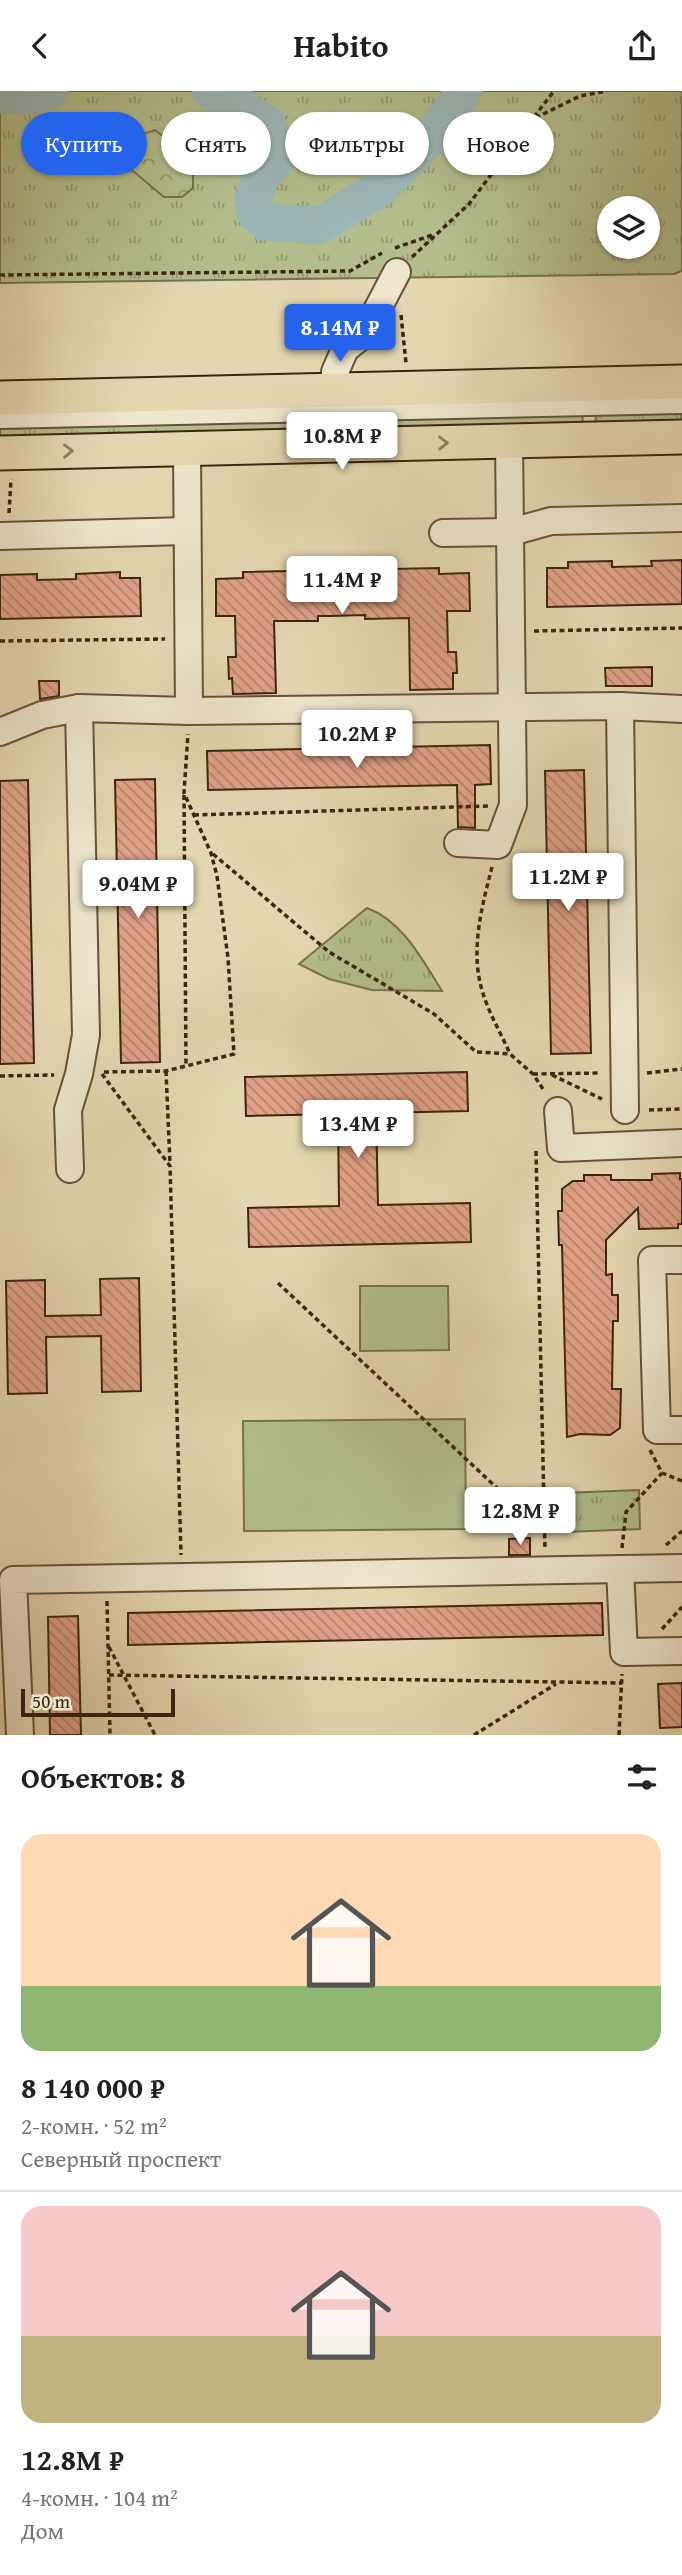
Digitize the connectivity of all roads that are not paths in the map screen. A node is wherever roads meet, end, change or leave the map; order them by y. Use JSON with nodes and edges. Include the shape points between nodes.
{"nodes":[{"id":1,"x":397,"y":272,"type":"road end"},
{"id":2,"x":682,"y":382,"type":"edge"},
{"id":3,"x":336,"y":391,"type":"junction"},
{"id":4,"x":0,"y":398,"type":"edge"},
{"id":5,"x":682,"y":400,"type":"edge"},
{"id":6,"x":0,"y":415,"type":"edge"},
{"id":7,"x":682,"y":437,"type":"edge"},
{"id":8,"x":509,"y":441,"type":"junction"},
{"id":9,"x":187,"y":449,"type":"junction"},
{"id":10,"x":5,"y":466,"type":"edge"},
{"id":11,"x":682,"y":518,"type":"edge"},
{"id":12,"x":187,"y":531,"type":"junction"},
{"id":13,"x":511,"y":532,"type":"junction"},
{"id":14,"x":443,"y":533,"type":"dead end"},
{"id":15,"x":7,"y":536,"type":"edge"},
{"id":16,"x":620,"y":706,"type":"junction"},
{"id":17,"x":79,"y":708,"type":"junction"},
{"id":18,"x":513,"y":708,"type":"junction"},
{"id":19,"x":682,"y":709,"type":"edge"},
{"id":20,"x":189,"y":711,"type":"junction"},
{"id":21,"x":0,"y":732,"type":"edge"},
{"id":22,"x":458,"y":843,"type":"dead end"},
{"id":23,"x":625,"y":1110,"type":"dead end"},
{"id":24,"x":558,"y":1111,"type":"road end"},
{"id":25,"x":682,"y":1143,"type":"edge"},
{"id":26,"x":70,"y":1169,"type":"dead end"},
{"id":27,"x":682,"y":1260,"type":"edge"},
{"id":28,"x":682,"y":1430,"type":"edge"},
{"id":29,"x":682,"y":1568,"type":"edge"},
{"id":30,"x":620,"y":1569,"type":"junction"},
{"id":31,"x":7,"y":1576,"type":"edge"},
{"id":32,"x":682,"y":1651,"type":"edge"},
{"id":33,"x":20,"y":1735,"type":"edge"}],
"edges":[{"from":1,"to":3,"type":"street","via":[[365,333],[345,349],[335,372]]},
{"from":2,"to":3,"type":"main road"},
{"from":3,"to":4,"type":"main road"},
{"from":5,"to":6,"type":"street"},
{"from":7,"to":8,"type":"main road"},
{"from":9,"to":8,"type":"main road","one_way":true},
{"from":8,"to":13,"type":"street"},
{"from":10,"to":9,"type":"main road","one_way":true},
{"from":9,"to":12,"type":"street"},
{"from":11,"to":13,"type":"street","via":[[551,521]]},
{"from":12,"to":15,"type":"street"},
{"from":12,"to":20,"type":"street"},
{"from":13,"to":14,"type":"street"},
{"from":13,"to":18,"type":"street"},
{"from":16,"to":18,"type":"street"},
{"from":16,"to":19,"type":"street"},
{"from":16,"to":23,"type":"street"},
{"from":17,"to":20,"type":"street"},
{"from":17,"to":21,"type":"street","via":[[42,715]]},
{"from":17,"to":26,"type":"street","via":[[86,1035],[68,1110]]},
{"from":18,"to":20,"type":"street"},
{"from":18,"to":22,"type":"street","via":[[513,805],[498,845]]},
{"from":24,"to":25,"type":"street","via":[[561,1148]]},
{"from":27,"to":28,"type":"street","via":[[652,1260],[657,1430]]},
{"from":29,"to":30,"type":"street"},
{"from":30,"to":31,"type":"street"},
{"from":30,"to":32,"type":"street","via":[[624,1652]]},
{"from":31,"to":33,"type":"street"}]}
